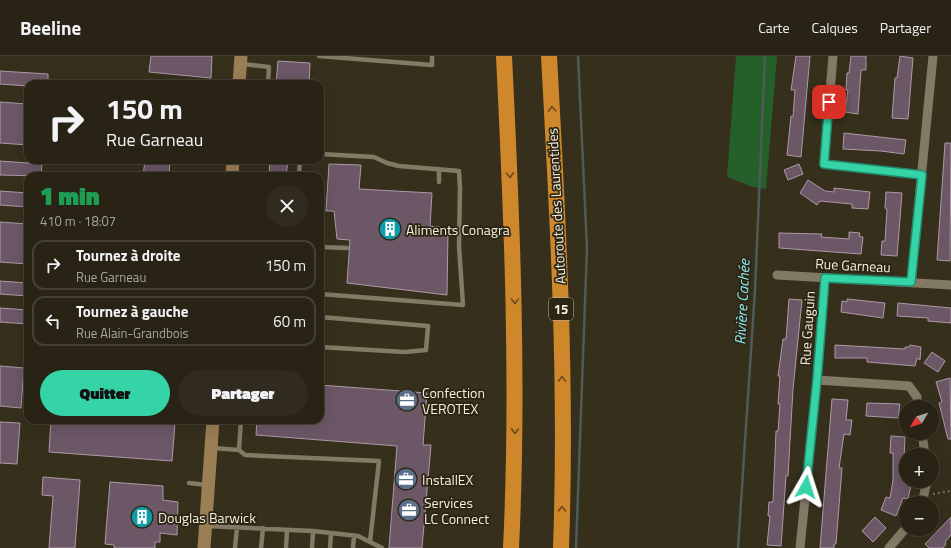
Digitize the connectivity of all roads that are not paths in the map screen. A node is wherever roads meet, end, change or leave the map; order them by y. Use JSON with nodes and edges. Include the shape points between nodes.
{"nodes":[{"id":1,"x":319,"y":56,"type":"edge"},
{"id":2,"x":432,"y":56,"type":"edge"},
{"id":3,"x":495,"y":56,"type":"edge"},
{"id":4,"x":504,"y":56,"type":"edge"},
{"id":5,"x":549,"y":56,"type":"edge"},
{"id":6,"x":833,"y":56,"type":"edge"},
{"id":7,"x":933,"y":56,"type":"edge"},
{"id":8,"x":240,"y":60,"type":"edge"},
{"id":9,"x":239,"y":80,"type":"edge"},
{"id":10,"x":268,"y":80,"type":"edge"},
{"id":11,"x":508,"y":136,"type":"junction"},
{"id":12,"x":324,"y":154,"type":"edge"},
{"id":13,"x":439,"y":169,"type":"junction"},
{"id":14,"x":922,"y":175,"type":"junction"},
{"id":15,"x":439,"y":182,"type":"dead end"},
{"id":16,"x":324,"y":247,"type":"edge"},
{"id":17,"x":347,"y":248,"type":"dead end"},
{"id":18,"x":777,"y":275,"type":"dead end"},
{"id":19,"x":825,"y":278,"type":"junction"},
{"id":20,"x":911,"y":282,"type":"junction"},
{"id":21,"x":951,"y":285,"type":"edge"},
{"id":22,"x":324,"y":294,"type":"edge"},
{"id":23,"x":324,"y":317,"type":"edge"},
{"id":24,"x":324,"y":347,"type":"edge"},
{"id":25,"x":817,"y":380,"type":"junction"},
{"id":26,"x":917,"y":400,"type":"edge"},
{"id":27,"x":213,"y":424,"type":"edge"},
{"id":28,"x":241,"y":424,"type":"edge"},
{"id":29,"x":211,"y":448,"type":"junction"},
{"id":30,"x":239,"y":450,"type":"junction"},
{"id":31,"x":189,"y":483,"type":"dead end"},
{"id":32,"x":208,"y":485,"type":"junction"},
{"id":33,"x":205,"y":526,"type":"junction"},
{"id":34,"x":236,"y":527,"type":"junction"},
{"id":35,"x":263,"y":528,"type":"junction"},
{"id":36,"x":288,"y":530,"type":"junction"},
{"id":37,"x":313,"y":531,"type":"junction"},
{"id":38,"x":331,"y":533,"type":"junction"},
{"id":39,"x":354,"y":536,"type":"junction"},
{"id":40,"x":899,"y":536,"type":"edge"},
{"id":41,"x":370,"y":542,"type":"junction"},
{"id":42,"x":204,"y":548,"type":"edge"},
{"id":43,"x":235,"y":548,"type":"edge"},
{"id":44,"x":261,"y":548,"type":"edge"},
{"id":45,"x":286,"y":548,"type":"edge"},
{"id":46,"x":312,"y":548,"type":"edge"},
{"id":47,"x":330,"y":548,"type":"edge"},
{"id":48,"x":354,"y":548,"type":"edge"},
{"id":49,"x":380,"y":548,"type":"edge"},
{"id":50,"x":511,"y":548,"type":"edge"},
{"id":51,"x":560,"y":548,"type":"edge"},
{"id":52,"x":800,"y":548,"type":"edge"},
{"id":53,"x":889,"y":548,"type":"edge"}],
"edges":[{"from":1,"to":2,"type":"lane","via":[[432,65]]},
{"from":3,"to":11,"type":"highway"},
{"from":4,"to":11,"type":"highway"},
{"from":51,"to":5,"type":"highway","name":"Autoroute des Laurentides","number":"15","one_way":true,"via":[[563,453],[561,300]]},
{"from":6,"to":14,"type":"street","via":[[824,164]]},
{"from":7,"to":14,"type":"street"},
{"from":8,"to":9,"type":"street"},
{"from":8,"to":10,"type":"lane","via":[[269,67]]},
{"from":11,"to":50,"type":"highway","one_way":true,"via":[[515,376]]},
{"from":12,"to":13,"type":"lane","via":[[374,157],[387,164]]},
{"from":13,"to":15,"type":"lane"},
{"from":13,"to":22,"type":"lane","via":[[458,171],[463,305]]},
{"from":14,"to":20,"type":"street"},
{"from":16,"to":17,"type":"lane"},
{"from":18,"to":19,"type":"street","name":"Rue Garneau"},
{"from":19,"to":20,"type":"street","name":"Rue Garneau"},
{"from":19,"to":25,"type":"street","name":"Rue Gauguin"},
{"from":20,"to":21,"type":"street","name":"Rue Garneau"},
{"from":23,"to":24,"type":"lane","via":[[428,326],[426,350],[405,352]]},
{"from":25,"to":26,"type":"street","name":"Rue Gauguin","via":[[909,386]]},
{"from":25,"to":52,"type":"street","name":"Rue Gauguin"},
{"from":27,"to":29,"type":"street"},
{"from":28,"to":30,"type":"lane"},
{"from":29,"to":30,"type":"lane"},
{"from":29,"to":32,"type":"street"},
{"from":30,"to":41,"type":"lane","via":[[246,455],[379,461]]},
{"from":31,"to":32,"type":"lane"},
{"from":32,"to":33,"type":"street"},
{"from":33,"to":34,"type":"lane"},
{"from":33,"to":42,"type":"street"},
{"from":34,"to":35,"type":"lane"},
{"from":34,"to":43,"type":"lane"},
{"from":35,"to":36,"type":"lane"},
{"from":35,"to":44,"type":"lane"},
{"from":36,"to":37,"type":"lane"},
{"from":36,"to":45,"type":"lane"},
{"from":37,"to":38,"type":"lane"},
{"from":37,"to":46,"type":"lane"},
{"from":38,"to":39,"type":"lane"},
{"from":38,"to":47,"type":"lane"},
{"from":39,"to":41,"type":"lane"},
{"from":39,"to":48,"type":"lane"},
{"from":40,"to":53,"type":"street"},
{"from":41,"to":49,"type":"lane"}]}
